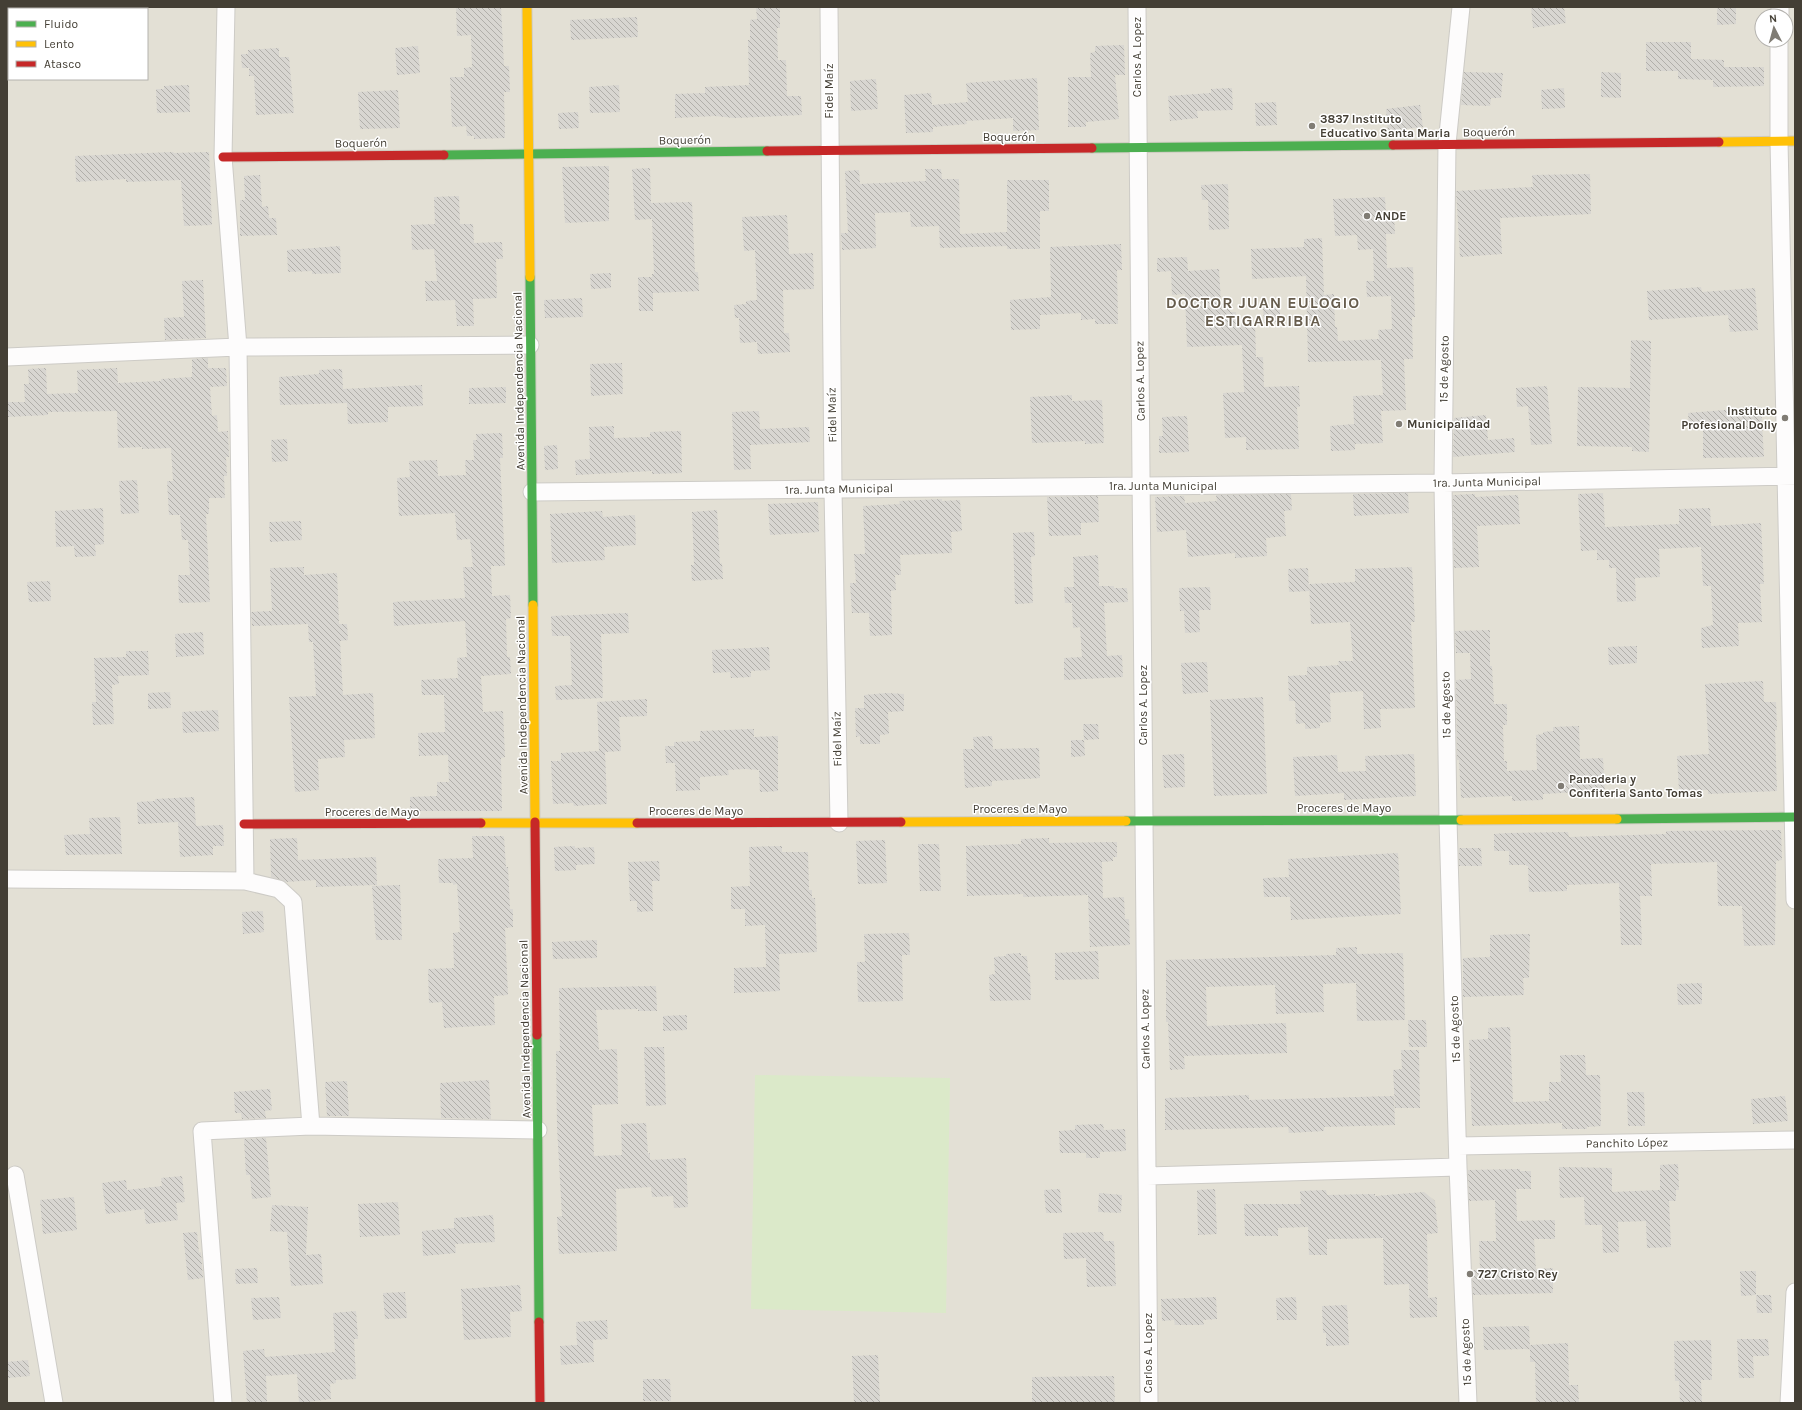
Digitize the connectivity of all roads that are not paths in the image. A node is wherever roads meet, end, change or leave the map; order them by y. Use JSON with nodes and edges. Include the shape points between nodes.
{"nodes":[{"id":1,"x":226,"y":7,"type":"edge"},
{"id":2,"x":527,"y":7,"type":"edge"},
{"id":3,"x":829,"y":7,"type":"edge"},
{"id":4,"x":1137,"y":7,"type":"edge"},
{"id":5,"x":1461,"y":7,"type":"edge"},
{"id":6,"x":1780,"y":48,"type":"edge"},
{"id":7,"x":1787,"y":141,"type":"edge"},
{"id":8,"x":1447,"y":144,"type":"junction"},
{"id":9,"x":1137,"y":147,"type":"junction"},
{"id":10,"x":829,"y":151,"type":"junction"},
{"id":11,"x":528,"y":154,"type":"junction"},
{"id":12,"x":224,"y":156,"type":"junction"},
{"id":13,"x":530,"y":345,"type":"junction"},
{"id":14,"x":238,"y":347,"type":"junction"},
{"id":15,"x":7,"y":357,"type":"edge"},
{"id":16,"x":1791,"y":476,"type":"edge"},
{"id":17,"x":1443,"y":483,"type":"junction"},
{"id":18,"x":1142,"y":486,"type":"junction"},
{"id":19,"x":833,"y":489,"type":"junction"},
{"id":20,"x":532,"y":492,"type":"junction"},
{"id":21,"x":1794,"y":817,"type":"edge"},
{"id":22,"x":1448,"y":820,"type":"junction"},
{"id":23,"x":1143,"y":821,"type":"junction"},
{"id":24,"x":839,"y":822,"type":"junction"},
{"id":25,"x":244,"y":824,"type":"junction"},
{"id":26,"x":535,"y":824,"type":"junction"},
{"id":27,"x":7,"y":879,"type":"edge"},
{"id":28,"x":245,"y":880,"type":"junction"},
{"id":29,"x":1795,"y":900,"type":"edge"},
{"id":30,"x":311,"y":1126,"type":"junction"},
{"id":31,"x":538,"y":1130,"type":"junction"},
{"id":32,"x":1795,"y":1140,"type":"edge"},
{"id":33,"x":1458,"y":1146,"type":"junction"},
{"id":34,"x":1458,"y":1167,"type":"junction"},
{"id":35,"x":15,"y":1175,"type":"dead end"},
{"id":36,"x":1147,"y":1176,"type":"junction"},
{"id":37,"x":1795,"y":1292,"type":"edge"},
{"id":38,"x":54,"y":1403,"type":"edge"},
{"id":39,"x":223,"y":1403,"type":"edge"},
{"id":40,"x":540,"y":1403,"type":"edge"},
{"id":41,"x":1148,"y":1403,"type":"edge"},
{"id":42,"x":1468,"y":1403,"type":"edge"},
{"id":43,"x":1789,"y":1403,"type":"edge"}],
"edges":[{"from":1,"to":12,"type":"street"},
{"from":2,"to":11,"type":"street","name":"Avenida Independencia Nacional"},
{"from":3,"to":10,"type":"street","name":"Fidel Maíz"},
{"from":4,"to":9,"type":"street","name":"Carlos A. Lopez"},
{"from":5,"to":8,"type":"street","name":"15 de Agosto"},
{"from":6,"to":7,"type":"street"},
{"from":7,"to":8,"type":"street","name":"Boquerón"},
{"from":7,"to":16,"type":"street"},
{"from":8,"to":9,"type":"street","name":"Boquerón"},
{"from":8,"to":17,"type":"street","name":"15 de Agosto"},
{"from":9,"to":10,"type":"street","name":"Boquerón"},
{"from":9,"to":18,"type":"street","name":"Carlos A. Lopez"},
{"from":10,"to":11,"type":"street","name":"Boquerón"},
{"from":10,"to":19,"type":"street","name":"Fidel Maíz"},
{"from":11,"to":12,"type":"street","name":"Boquerón"},
{"from":11,"to":13,"type":"street","name":"Avenida Independencia Nacional"},
{"from":12,"to":14,"type":"street"},
{"from":13,"to":14,"type":"street"},
{"from":13,"to":20,"type":"street","name":"Avenida Independencia Nacional"},
{"from":14,"to":15,"type":"street"},
{"from":14,"to":25,"type":"street"},
{"from":16,"to":17,"type":"street","name":"1ra. Junta Municipal"},
{"from":16,"to":21,"type":"street"},
{"from":17,"to":18,"type":"street","name":"1ra. Junta Municipal"},
{"from":17,"to":22,"type":"street","name":"15 de Agosto"},
{"from":18,"to":19,"type":"street","name":"1ra. Junta Municipal"},
{"from":18,"to":23,"type":"street","name":"Carlos A. Lopez"},
{"from":19,"to":20,"type":"street","name":"1ra. Junta Municipal"},
{"from":19,"to":24,"type":"street","name":"Fidel Maíz"},
{"from":20,"to":26,"type":"street","name":"Avenida Independencia Nacional"},
{"from":21,"to":22,"type":"street","name":"Proceres de Mayo"},
{"from":21,"to":29,"type":"street"},
{"from":22,"to":23,"type":"street","name":"Proceres de Mayo"},
{"from":22,"to":33,"type":"street","name":"15 de Agosto"},
{"from":23,"to":24,"type":"street","name":"Proceres de Mayo"},
{"from":23,"to":36,"type":"street","name":"Carlos A. Lopez"},
{"from":24,"to":26,"type":"street","name":"Proceres de Mayo"},
{"from":25,"to":26,"type":"street","name":"Proceres de Mayo"},
{"from":25,"to":28,"type":"street"},
{"from":26,"to":31,"type":"street","name":"Avenida Independencia Nacional"},
{"from":27,"to":28,"type":"street"},
{"from":28,"to":30,"type":"street","via":[[279,889],[293,902]]},
{"from":30,"to":31,"type":"street"},
{"from":30,"to":39,"type":"street","via":[[202,1131]]},
{"from":31,"to":40,"type":"street","name":"Avenida Independencia Nacional"},
{"from":32,"to":33,"type":"street","name":"Panchito López"},
{"from":33,"to":34,"type":"street","name":"15 de Agosto"},
{"from":34,"to":36,"type":"street"},
{"from":34,"to":42,"type":"street","name":"15 de Agosto"},
{"from":35,"to":38,"type":"street"},
{"from":36,"to":41,"type":"street","name":"Carlos A. Lopez"},
{"from":37,"to":43,"type":"street"}]}
